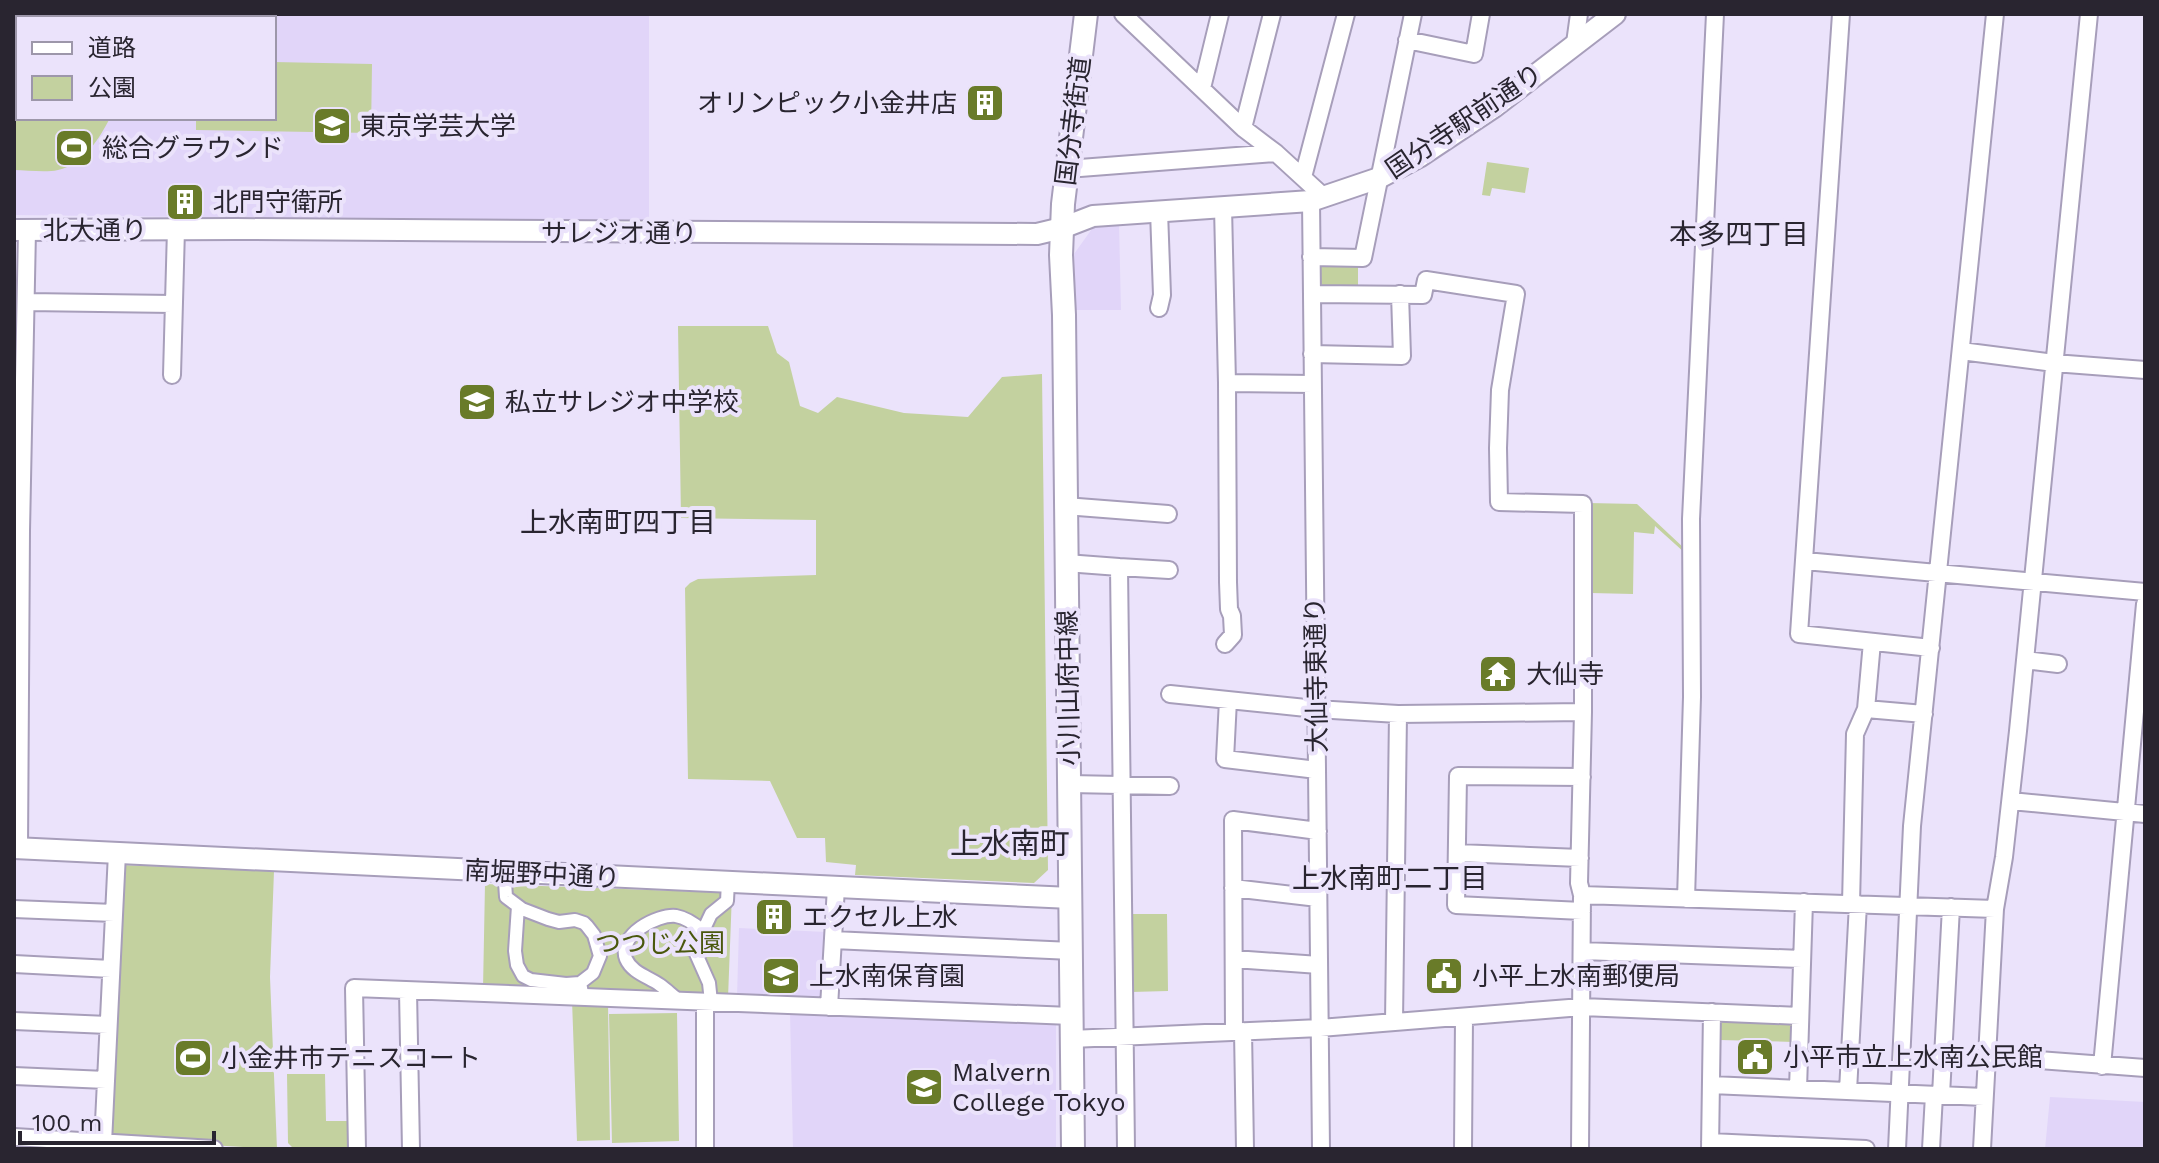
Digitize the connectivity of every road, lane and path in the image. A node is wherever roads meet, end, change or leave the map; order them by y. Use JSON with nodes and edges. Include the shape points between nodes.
{"nodes":[{"id":1,"x":1086,"y":14,"type":"edge"},
{"id":2,"x":1123,"y":14,"type":"edge"},
{"id":3,"x":1220,"y":14,"type":"edge"},
{"id":4,"x":1272,"y":14,"type":"edge"},
{"id":5,"x":1346,"y":14,"type":"edge"},
{"id":6,"x":1413,"y":14,"type":"edge"},
{"id":7,"x":1481,"y":14,"type":"edge"},
{"id":8,"x":1579,"y":14,"type":"edge"},
{"id":9,"x":1615,"y":14,"type":"edge"},
{"id":10,"x":1715,"y":14,"type":"edge"},
{"id":11,"x":1841,"y":14,"type":"edge"},
{"id":12,"x":1995,"y":14,"type":"edge"},
{"id":13,"x":2089,"y":14,"type":"edge"},
{"id":14,"x":1407,"y":40,"type":"junction"},
{"id":15,"x":1575,"y":43,"type":"junction"},
{"id":16,"x":1202,"y":88,"type":"junction"},
{"id":17,"x":1243,"y":128,"type":"junction"},
{"id":18,"x":1276,"y":153,"type":"junction"},
{"id":19,"x":1067,"y":169,"type":"junction"},
{"id":20,"x":1303,"y":177,"type":"junction"},
{"id":21,"x":1379,"y":178,"type":"junction"},
{"id":22,"x":1317,"y":199,"type":"junction"},
{"id":23,"x":1223,"y":207,"type":"junction"},
{"id":24,"x":1159,"y":211,"type":"junction"},
{"id":25,"x":1062,"y":228,"type":"junction"},
{"id":26,"x":176,"y":229,"type":"junction"},
{"id":27,"x":20,"y":230,"type":"edge"},
{"id":28,"x":1311,"y":257,"type":"junction"},
{"id":29,"x":1312,"y":294,"type":"junction"},
{"id":30,"x":1400,"y":294,"type":"junction"},
{"id":31,"x":173,"y":304,"type":"junction"},
{"id":32,"x":1159,"y":308,"type":"dead end"},
{"id":33,"x":22,"y":311,"type":"edge"},
{"id":34,"x":1961,"y":351,"type":"junction"},
{"id":35,"x":1312,"y":354,"type":"junction"},
{"id":36,"x":2054,"y":363,"type":"junction"},
{"id":37,"x":2145,"y":370,"type":"edge"},
{"id":38,"x":172,"y":375,"type":"dead end"},
{"id":39,"x":1227,"y":383,"type":"junction"},
{"id":40,"x":1313,"y":384,"type":"junction"},
{"id":41,"x":19,"y":445,"type":"edge"},
{"id":42,"x":1065,"y":506,"type":"junction"},
{"id":43,"x":1168,"y":514,"type":"dead end"},
{"id":44,"x":18,"y":531,"type":"edge"},
{"id":45,"x":1805,"y":561,"type":"junction"},
{"id":46,"x":1066,"y":563,"type":"junction"},
{"id":47,"x":1119,"y":567,"type":"junction"},
{"id":48,"x":1169,"y":570,"type":"dead end"},
{"id":49,"x":1939,"y":573,"type":"junction"},
{"id":50,"x":2032,"y":582,"type":"junction"},
{"id":51,"x":2145,"y":592,"type":"edge"},
{"id":52,"x":2145,"y":604,"type":"edge"},
{"id":53,"x":1872,"y":642,"type":"junction"},
{"id":54,"x":1225,"y":644,"type":"dead end"},
{"id":55,"x":1931,"y":648,"type":"junction"},
{"id":56,"x":2025,"y":660,"type":"junction"},
{"id":57,"x":2058,"y":664,"type":"dead end"},
{"id":58,"x":18,"y":684,"type":"edge"},
{"id":59,"x":1170,"y":694,"type":"dead end"},
{"id":60,"x":1228,"y":700,"type":"junction"},
{"id":61,"x":1316,"y":709,"type":"junction"},
{"id":62,"x":1866,"y":709,"type":"junction"},
{"id":63,"x":1583,"y":712,"type":"junction"},
{"id":64,"x":1398,"y":714,"type":"junction"},
{"id":65,"x":1924,"y":714,"type":"junction"},
{"id":66,"x":18,"y":755,"type":"edge"},
{"id":67,"x":1317,"y":770,"type":"junction"},
{"id":68,"x":1582,"y":777,"type":"junction"},
{"id":69,"x":1070,"y":784,"type":"junction"},
{"id":70,"x":1122,"y":785,"type":"junction"},
{"id":71,"x":1170,"y":786,"type":"dead end"},
{"id":72,"x":2011,"y":801,"type":"junction"},
{"id":73,"x":2126,"y":812,"type":"junction"},
{"id":74,"x":2145,"y":814,"type":"edge"},
{"id":75,"x":1318,"y":831,"type":"junction"},
{"id":76,"x":17,"y":848,"type":"edge"},
{"id":77,"x":117,"y":853,"type":"junction"},
{"id":78,"x":1458,"y":853,"type":"junction"},
{"id":79,"x":1580,"y":858,"type":"junction"},
{"id":80,"x":505,"y":882,"type":"dead end"},
{"id":81,"x":728,"y":882,"type":"junction"},
{"id":82,"x":836,"y":887,"type":"junction"},
{"id":83,"x":1233,"y":888,"type":"junction"},
{"id":84,"x":1071,"y":898,"type":"junction"},
{"id":85,"x":1318,"y":898,"type":"junction"},
{"id":86,"x":1686,"y":899,"type":"junction"},
{"id":87,"x":1804,"y":902,"type":"junction"},
{"id":88,"x":1582,"y":903,"type":"junction"},
{"id":89,"x":1854,"y":904,"type":"junction"},
{"id":90,"x":518,"y":906,"type":"junction"},
{"id":91,"x":1908,"y":906,"type":"junction"},
{"id":92,"x":1951,"y":907,"type":"junction"},
{"id":93,"x":14,"y":909,"type":"edge"},
{"id":94,"x":1995,"y":909,"type":"junction"},
{"id":95,"x":114,"y":913,"type":"junction"},
{"id":96,"x":703,"y":931,"type":"junction"},
{"id":97,"x":833,"y":940,"type":"junction"},
{"id":98,"x":1072,"y":951,"type":"junction"},
{"id":99,"x":1582,"y":951,"type":"junction"},
{"id":100,"x":625,"y":955,"type":"junction"},
{"id":101,"x":600,"y":956,"type":"junction"},
{"id":102,"x":1234,"y":959,"type":"junction"},
{"id":103,"x":1802,"y":959,"type":"junction"},
{"id":104,"x":14,"y":964,"type":"edge"},
{"id":105,"x":1319,"y":965,"type":"junction"},
{"id":106,"x":111,"y":969,"type":"junction"},
{"id":107,"x":581,"y":990,"type":"junction"},
{"id":108,"x":408,"y":991,"type":"junction"},
{"id":109,"x":680,"y":1001,"type":"junction"},
{"id":110,"x":708,"y":1002,"type":"junction"},
{"id":111,"x":829,"y":1007,"type":"junction"},
{"id":112,"x":1582,"y":1007,"type":"junction"},
{"id":113,"x":1712,"y":1012,"type":"junction"},
{"id":114,"x":1800,"y":1016,"type":"junction"},
{"id":115,"x":1464,"y":1017,"type":"junction"},
{"id":116,"x":14,"y":1021,"type":"edge"},
{"id":117,"x":1394,"y":1022,"type":"junction"},
{"id":118,"x":108,"y":1025,"type":"junction"},
{"id":119,"x":1071,"y":1028,"type":"junction"},
{"id":120,"x":1320,"y":1028,"type":"junction"},
{"id":121,"x":1239,"y":1031,"type":"junction"},
{"id":122,"x":1126,"y":1036,"type":"junction"},
{"id":123,"x":1986,"y":1056,"type":"junction"},
{"id":124,"x":2102,"y":1066,"type":"junction"},
{"id":125,"x":2145,"y":1068,"type":"edge"},
{"id":126,"x":14,"y":1076,"type":"edge"},
{"id":127,"x":106,"y":1080,"type":"junction"},
{"id":128,"x":1711,"y":1085,"type":"junction"},
{"id":129,"x":1798,"y":1089,"type":"junction"},
{"id":130,"x":1848,"y":1091,"type":"junction"},
{"id":131,"x":1899,"y":1093,"type":"junction"},
{"id":132,"x":1938,"y":1095,"type":"junction"},
{"id":133,"x":1984,"y":1097,"type":"junction"},
{"id":134,"x":14,"y":1137,"type":"edge"},
{"id":135,"x":39,"y":1144,"type":"edge"},
{"id":136,"x":110,"y":1145,"type":"edge"},
{"id":137,"x":1710,"y":1145,"type":"edge"},
{"id":138,"x":214,"y":1149,"type":"edge"},
{"id":139,"x":357,"y":1149,"type":"edge"},
{"id":140,"x":411,"y":1149,"type":"edge"},
{"id":141,"x":705,"y":1149,"type":"edge"},
{"id":142,"x":1073,"y":1149,"type":"edge"},
{"id":143,"x":1126,"y":1149,"type":"edge"},
{"id":144,"x":1245,"y":1149,"type":"edge"},
{"id":145,"x":1321,"y":1149,"type":"edge"},
{"id":146,"x":1463,"y":1149,"type":"edge"},
{"id":147,"x":1580,"y":1149,"type":"edge"},
{"id":148,"x":1866,"y":1149,"type":"edge"},
{"id":149,"x":1897,"y":1149,"type":"edge"},
{"id":150,"x":1931,"y":1149,"type":"edge"},
{"id":151,"x":1982,"y":1149,"type":"edge"}],
"edges":[{"from":1,"to":19,"type":"main road","name":"国分寺街道"},
{"from":2,"to":16,"type":"street"},
{"from":3,"to":16,"type":"street"},
{"from":4,"to":17,"type":"street"},
{"from":5,"to":20,"type":"street"},
{"from":6,"to":14,"type":"street"},
{"from":7,"to":14,"type":"street","via":[[1474,54]]},
{"from":8,"to":15,"type":"street"},
{"from":9,"to":15,"type":"street","name":"国分寺駅前通り"},
{"from":10,"to":86,"type":"street","via":[[1691,519]]},
{"from":11,"to":45,"type":"street"},
{"from":12,"to":34,"type":"street"},
{"from":13,"to":36,"type":"street"},
{"from":14,"to":21,"type":"street"},
{"from":15,"to":21,"type":"street","name":"国分寺駅前通り","via":[[1494,107]]},
{"from":16,"to":17,"type":"street"},
{"from":17,"to":18,"type":"street"},
{"from":18,"to":19,"type":"street"},
{"from":18,"to":20,"type":"street"},
{"from":19,"to":25,"type":"main road","name":"国分寺街道"},
{"from":20,"to":22,"type":"street"},
{"from":21,"to":22,"type":"street","name":"国分寺駅前通り"},
{"from":21,"to":28,"type":"street","via":[[1363,258]]},
{"from":22,"to":23,"type":"street","name":"国分寺駅前通り"},
{"from":22,"to":28,"type":"street","name":"大仙寺東通り"},
{"from":23,"to":24,"type":"street","name":"国分寺駅前通り"},
{"from":23,"to":39,"type":"street"},
{"from":24,"to":25,"type":"street","name":"国分寺駅前通り","via":[[1093,216]]},
{"from":24,"to":32,"type":"street"},
{"from":25,"to":26,"type":"street","name":"サレジオ通り","via":[[1037,234]]},
{"from":25,"to":42,"type":"main road","name":"小川山府中線"},
{"from":26,"to":27,"type":"street","name":"北大通り"},
{"from":26,"to":31,"type":"street"},
{"from":27,"to":33,"type":"street"},
{"from":28,"to":29,"type":"street","name":"大仙寺東通り"},
{"from":29,"to":30,"type":"street"},
{"from":29,"to":35,"type":"street","name":"大仙寺東通り"},
{"from":30,"to":35,"type":"street","via":[[1402,356]]},
{"from":30,"to":63,"type":"street","via":[[1423,295],[1426,280],[1516,294],[1500,390],[1499,502],[1583,504]]},
{"from":31,"to":33,"type":"street"},
{"from":31,"to":38,"type":"street"},
{"from":33,"to":41,"type":"street"},
{"from":34,"to":36,"type":"street"},
{"from":34,"to":49,"type":"street"},
{"from":35,"to":40,"type":"street","name":"大仙寺東通り"},
{"from":36,"to":37,"type":"street"},
{"from":36,"to":50,"type":"street"},
{"from":39,"to":40,"type":"street"},
{"from":39,"to":54,"type":"street","via":[[1233,635]]},
{"from":40,"to":61,"type":"street","name":"大仙寺東通り"},
{"from":41,"to":44,"type":"street"},
{"from":42,"to":43,"type":"street"},
{"from":42,"to":46,"type":"main road","name":"小川山府中線"},
{"from":44,"to":58,"type":"street"},
{"from":45,"to":49,"type":"street"},
{"from":45,"to":53,"type":"street","via":[[1799,634]]},
{"from":46,"to":47,"type":"street"},
{"from":46,"to":69,"type":"main road","name":"小川山府中線"},
{"from":47,"to":48,"type":"street"},
{"from":47,"to":70,"type":"street"},
{"from":49,"to":50,"type":"street"},
{"from":49,"to":55,"type":"street"},
{"from":50,"to":51,"type":"street"},
{"from":50,"to":56,"type":"street"},
{"from":52,"to":73,"type":"street"},
{"from":53,"to":55,"type":"street"},
{"from":53,"to":62,"type":"street"},
{"from":55,"to":65,"type":"street"},
{"from":56,"to":57,"type":"street"},
{"from":56,"to":72,"type":"street"},
{"from":58,"to":66,"type":"street"},
{"from":59,"to":60,"type":"street"},
{"from":60,"to":61,"type":"street"},
{"from":60,"to":67,"type":"street","via":[[1225,759]]},
{"from":61,"to":64,"type":"street"},
{"from":61,"to":67,"type":"street","name":"大仙寺東通り"},
{"from":62,"to":65,"type":"street"},
{"from":62,"to":89,"type":"street","via":[[1855,734]]},
{"from":63,"to":64,"type":"street"},
{"from":63,"to":68,"type":"street"},
{"from":64,"to":117,"type":"street"},
{"from":65,"to":91,"type":"street"},
{"from":66,"to":76,"type":"street"},
{"from":67,"to":75,"type":"street","name":"大仙寺東通り"},
{"from":68,"to":78,"type":"street","via":[[1458,776]]},
{"from":68,"to":79,"type":"street"},
{"from":69,"to":70,"type":"street"},
{"from":69,"to":84,"type":"main road","name":"小川山府中線"},
{"from":70,"to":71,"type":"street"},
{"from":70,"to":122,"type":"street"},
{"from":72,"to":73,"type":"street"},
{"from":72,"to":94,"type":"street"},
{"from":73,"to":74,"type":"street"},
{"from":73,"to":124,"type":"street"},
{"from":75,"to":83,"type":"street","via":[[1233,820]]},
{"from":75,"to":85,"type":"street","name":"大仙寺東通り"},
{"from":76,"to":77,"type":"street","name":"南堀野中通り"},
{"from":77,"to":81,"type":"street","name":"南堀野中通り"},
{"from":77,"to":95,"type":"street"},
{"from":78,"to":79,"type":"street"},
{"from":78,"to":88,"type":"street","via":[[1456,905]]},
{"from":79,"to":88,"type":"street"},
{"from":80,"to":90,"type":"street","via":[[506,897]]},
{"from":81,"to":82,"type":"street","name":"南堀野中通り"},
{"from":81,"to":96,"type":"street","via":[[727,901],[711,914]]},
{"from":82,"to":84,"type":"street","name":"南堀野中通り"},
{"from":82,"to":97,"type":"street"},
{"from":83,"to":85,"type":"street"},
{"from":83,"to":102,"type":"street"},
{"from":84,"to":98,"type":"main road","name":"小川山府中線"},
{"from":85,"to":105,"type":"street","name":"大仙寺東通り"},
{"from":86,"to":87,"type":"street"},
{"from":86,"to":88,"type":"street"},
{"from":87,"to":89,"type":"street"},
{"from":87,"to":103,"type":"street"},
{"from":88,"to":99,"type":"street"},
{"from":89,"to":91,"type":"street"},
{"from":89,"to":130,"type":"street"},
{"from":90,"to":101,"type":"street","via":[[559,922],[584,923]]},
{"from":90,"to":107,"type":"street","via":[[515,951],[523,976]]},
{"from":91,"to":92,"type":"street"},
{"from":91,"to":131,"type":"street"},
{"from":92,"to":94,"type":"street"},
{"from":92,"to":132,"type":"street"},
{"from":93,"to":95,"type":"street"},
{"from":94,"to":123,"type":"street"},
{"from":95,"to":106,"type":"street"},
{"from":96,"to":100,"type":"street","via":[[679,916],[652,919],[629,939]]},
{"from":96,"to":110,"type":"street","via":[[693,947],[709,983]]},
{"from":97,"to":98,"type":"street"},
{"from":97,"to":111,"type":"street"},
{"from":98,"to":119,"type":"main road","name":"小川山府中線"},
{"from":99,"to":103,"type":"street"},
{"from":99,"to":112,"type":"street"},
{"from":100,"to":101,"type":"street"},
{"from":100,"to":109,"type":"street","via":[[637,972]]},
{"from":101,"to":107,"type":"street"},
{"from":102,"to":105,"type":"street"},
{"from":102,"to":121,"type":"street"},
{"from":103,"to":114,"type":"street"},
{"from":104,"to":106,"type":"street"},
{"from":105,"to":120,"type":"street","name":"大仙寺東通り"},
{"from":106,"to":118,"type":"street"},
{"from":107,"to":108,"type":"street"},
{"from":107,"to":109,"type":"street"},
{"from":108,"to":139,"type":"street","via":[[354,988]]},
{"from":108,"to":140,"type":"street"},
{"from":109,"to":110,"type":"street"},
{"from":110,"to":111,"type":"street"},
{"from":110,"to":141,"type":"street"},
{"from":111,"to":119,"type":"street"},
{"from":112,"to":113,"type":"street"},
{"from":112,"to":115,"type":"street"},
{"from":112,"to":147,"type":"street"},
{"from":113,"to":114,"type":"street"},
{"from":113,"to":128,"type":"street"},
{"from":114,"to":129,"type":"street"},
{"from":115,"to":117,"type":"street"},
{"from":115,"to":146,"type":"street"},
{"from":116,"to":118,"type":"street"},
{"from":117,"to":120,"type":"street"},
{"from":118,"to":127,"type":"street"},
{"from":119,"to":122,"type":"street"},
{"from":119,"to":142,"type":"main road","name":"小川山府中線"},
{"from":120,"to":121,"type":"street"},
{"from":120,"to":145,"type":"street","name":"大仙寺東通り"},
{"from":121,"to":122,"type":"street"},
{"from":121,"to":144,"type":"street"},
{"from":122,"to":143,"type":"street"},
{"from":123,"to":124,"type":"street"},
{"from":123,"to":133,"type":"street"},
{"from":124,"to":125,"type":"street"},
{"from":126,"to":127,"type":"street"},
{"from":127,"to":136,"type":"street"},
{"from":128,"to":129,"type":"street"},
{"from":128,"to":137,"type":"street"},
{"from":129,"to":130,"type":"street"},
{"from":130,"to":131,"type":"street"},
{"from":131,"to":132,"type":"street"},
{"from":131,"to":149,"type":"street"},
{"from":132,"to":133,"type":"street"},
{"from":132,"to":150,"type":"street"},
{"from":133,"to":151,"type":"street"},
{"from":134,"to":135,"type":"street"},
{"from":135,"to":136,"type":"street"},
{"from":136,"to":138,"type":"street"},
{"from":137,"to":148,"type":"street"}]}
